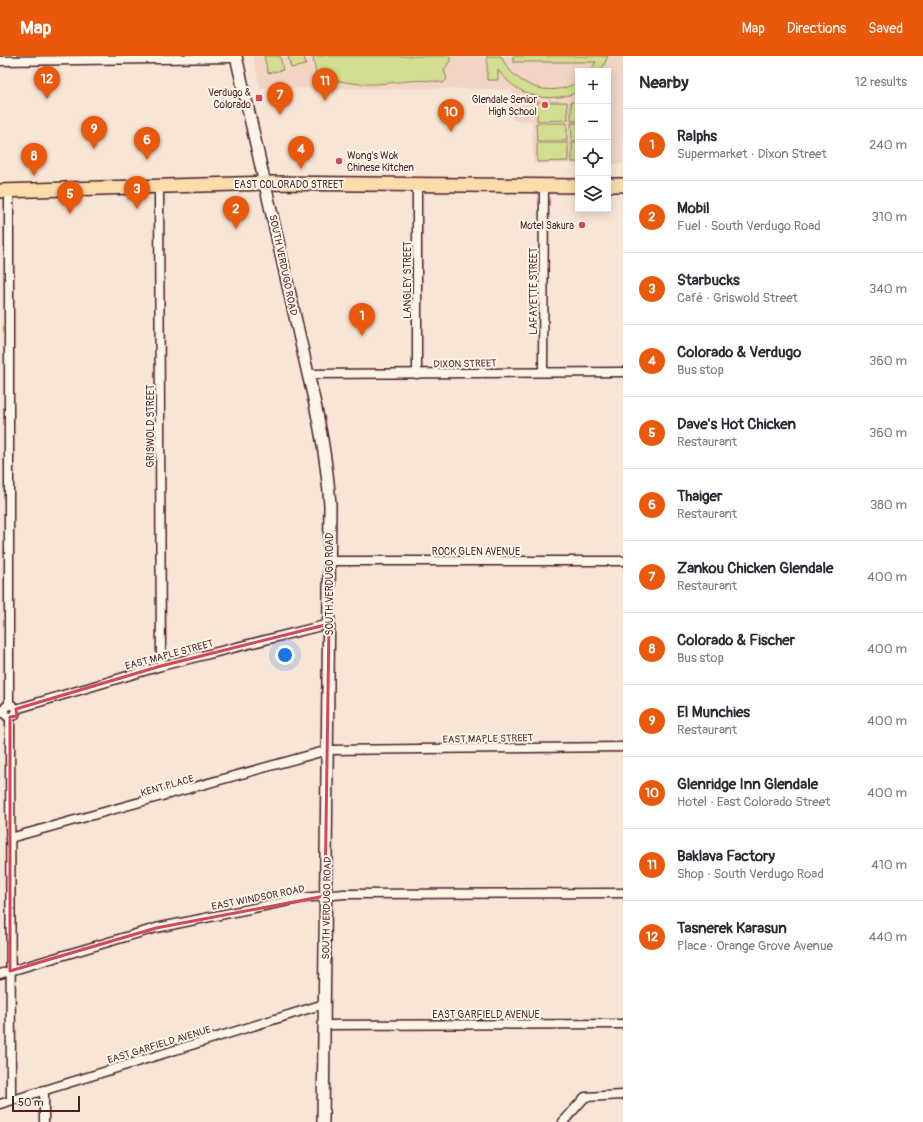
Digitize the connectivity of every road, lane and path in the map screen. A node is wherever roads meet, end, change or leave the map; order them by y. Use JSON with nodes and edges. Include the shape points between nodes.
{"nodes":[{"id":1,"x":236,"y":57,"type":"edge"},
{"id":2,"x":0,"y":60,"type":"edge"},
{"id":3,"x":266,"y":183,"type":"junction"},
{"id":4,"x":417,"y":185,"type":"junction"},
{"id":5,"x":611,"y":185,"type":"edge"},
{"id":6,"x":623,"y":185,"type":"edge"},
{"id":7,"x":544,"y":186,"type":"junction"},
{"id":8,"x":575,"y":186,"type":"edge"},
{"id":9,"x":159,"y":187,"type":"junction"},
{"id":10,"x":4,"y":191,"type":"edge"},
{"id":11,"x":543,"y":372,"type":"junction"},
{"id":12,"x":623,"y":372,"type":"edge"},
{"id":13,"x":308,"y":374,"type":"junction"},
{"id":14,"x":417,"y":374,"type":"junction"},
{"id":15,"x":329,"y":561,"type":"junction"},
{"id":16,"x":623,"y":561,"type":"edge"},
{"id":17,"x":329,"y":624,"type":"junction"},
{"id":18,"x":161,"y":666,"type":"junction"},
{"id":19,"x":13,"y":706,"type":"junction"},
{"id":20,"x":4,"y":715,"type":"edge"},
{"id":21,"x":623,"y":747,"type":"edge"},
{"id":22,"x":328,"y":750,"type":"junction"},
{"id":23,"x":10,"y":838,"type":"junction"},
{"id":24,"x":623,"y":893,"type":"edge"},
{"id":25,"x":326,"y":896,"type":"junction"},
{"id":26,"x":10,"y":971,"type":"junction"},
{"id":27,"x":0,"y":974,"type":"edge"},
{"id":28,"x":324,"y":1004,"type":"junction"},
{"id":29,"x":623,"y":1024,"type":"edge"},
{"id":30,"x":324,"y":1025,"type":"junction"},
{"id":31,"x":44,"y":1090,"type":"junction"},
{"id":32,"x":623,"y":1095,"type":"edge"},
{"id":33,"x":11,"y":1100,"type":"junction"},
{"id":34,"x":0,"y":1104,"type":"edge"},
{"id":35,"x":44,"y":1122,"type":"edge"},
{"id":36,"x":323,"y":1122,"type":"edge"},
{"id":37,"x":563,"y":1122,"type":"edge"}],
"edges":[{"from":1,"to":2,"type":"street"},
{"from":1,"to":3,"type":"main road","name":"SOUTH VERDUGO ROAD"},
{"from":3,"to":4,"type":"main road","name":"EAST COLORADO STREET"},
{"from":3,"to":9,"type":"main road","name":"EAST COLORADO STREET"},
{"from":3,"to":13,"type":"main road","name":"SOUTH VERDUGO ROAD"},
{"from":4,"to":7,"type":"main road","name":"EAST COLORADO STREET"},
{"from":4,"to":14,"type":"street","name":"LANGLEY STREET"},
{"from":5,"to":6,"type":"main road"},
{"from":7,"to":8,"type":"main road","name":"EAST COLORADO STREET"},
{"from":7,"to":11,"type":"street","name":"LAFAYETTE STREET"},
{"from":9,"to":10,"type":"main road","name":"EAST COLORADO STREET"},
{"from":9,"to":18,"type":"street","name":"GRISWOLD STREET"},
{"from":10,"to":19,"type":"street"},
{"from":11,"to":12,"type":"street","name":"DIXON STREET"},
{"from":11,"to":14,"type":"street","name":"DIXON STREET"},
{"from":13,"to":14,"type":"street","name":"DIXON STREET"},
{"from":13,"to":15,"type":"main road","name":"SOUTH VERDUGO ROAD","via":[[327,459],[330,505]]},
{"from":15,"to":16,"type":"street","name":"ROCK GLEN AVENUE"},
{"from":15,"to":17,"type":"main road","name":"SOUTH VERDUGO ROAD"},
{"from":17,"to":18,"type":"street","name":"EAST MAPLE STREET"},
{"from":17,"to":22,"type":"main road","name":"SOUTH VERDUGO ROAD"},
{"from":18,"to":19,"type":"street","name":"EAST MAPLE STREET"},
{"from":19,"to":20,"type":"street","via":[[4,707]]},
{"from":20,"to":23,"type":"street"},
{"from":21,"to":22,"type":"street","name":"EAST MAPLE STREET"},
{"from":22,"to":23,"type":"street","name":"KENT PLACE"},
{"from":22,"to":25,"type":"main road","name":"SOUTH VERDUGO ROAD"},
{"from":23,"to":26,"type":"street"},
{"from":24,"to":25,"type":"street","name":"EAST WINDSOR ROAD"},
{"from":25,"to":26,"type":"street","name":"EAST WINDSOR ROAD","via":[[303,898],[156,928]]},
{"from":25,"to":28,"type":"main road","name":"SOUTH VERDUGO ROAD"},
{"from":26,"to":27,"type":"street","name":"EAST WINDSOR ROAD"},
{"from":26,"to":33,"type":"street"},
{"from":28,"to":30,"type":"main road","name":"SOUTH VERDUGO ROAD"},
{"from":28,"to":31,"type":"street","name":"EAST GARFIELD AVENUE"},
{"from":29,"to":30,"type":"street","name":"EAST GARFIELD AVENUE"},
{"from":30,"to":36,"type":"main road","name":"SOUTH VERDUGO ROAD"},
{"from":31,"to":33,"type":"street","name":"EAST GARFIELD AVENUE"},
{"from":31,"to":35,"type":"street"},
{"from":32,"to":37,"type":"street","via":[[585,1096]]},
{"from":33,"to":34,"type":"street","name":"EAST GARFIELD AVENUE"}]}
